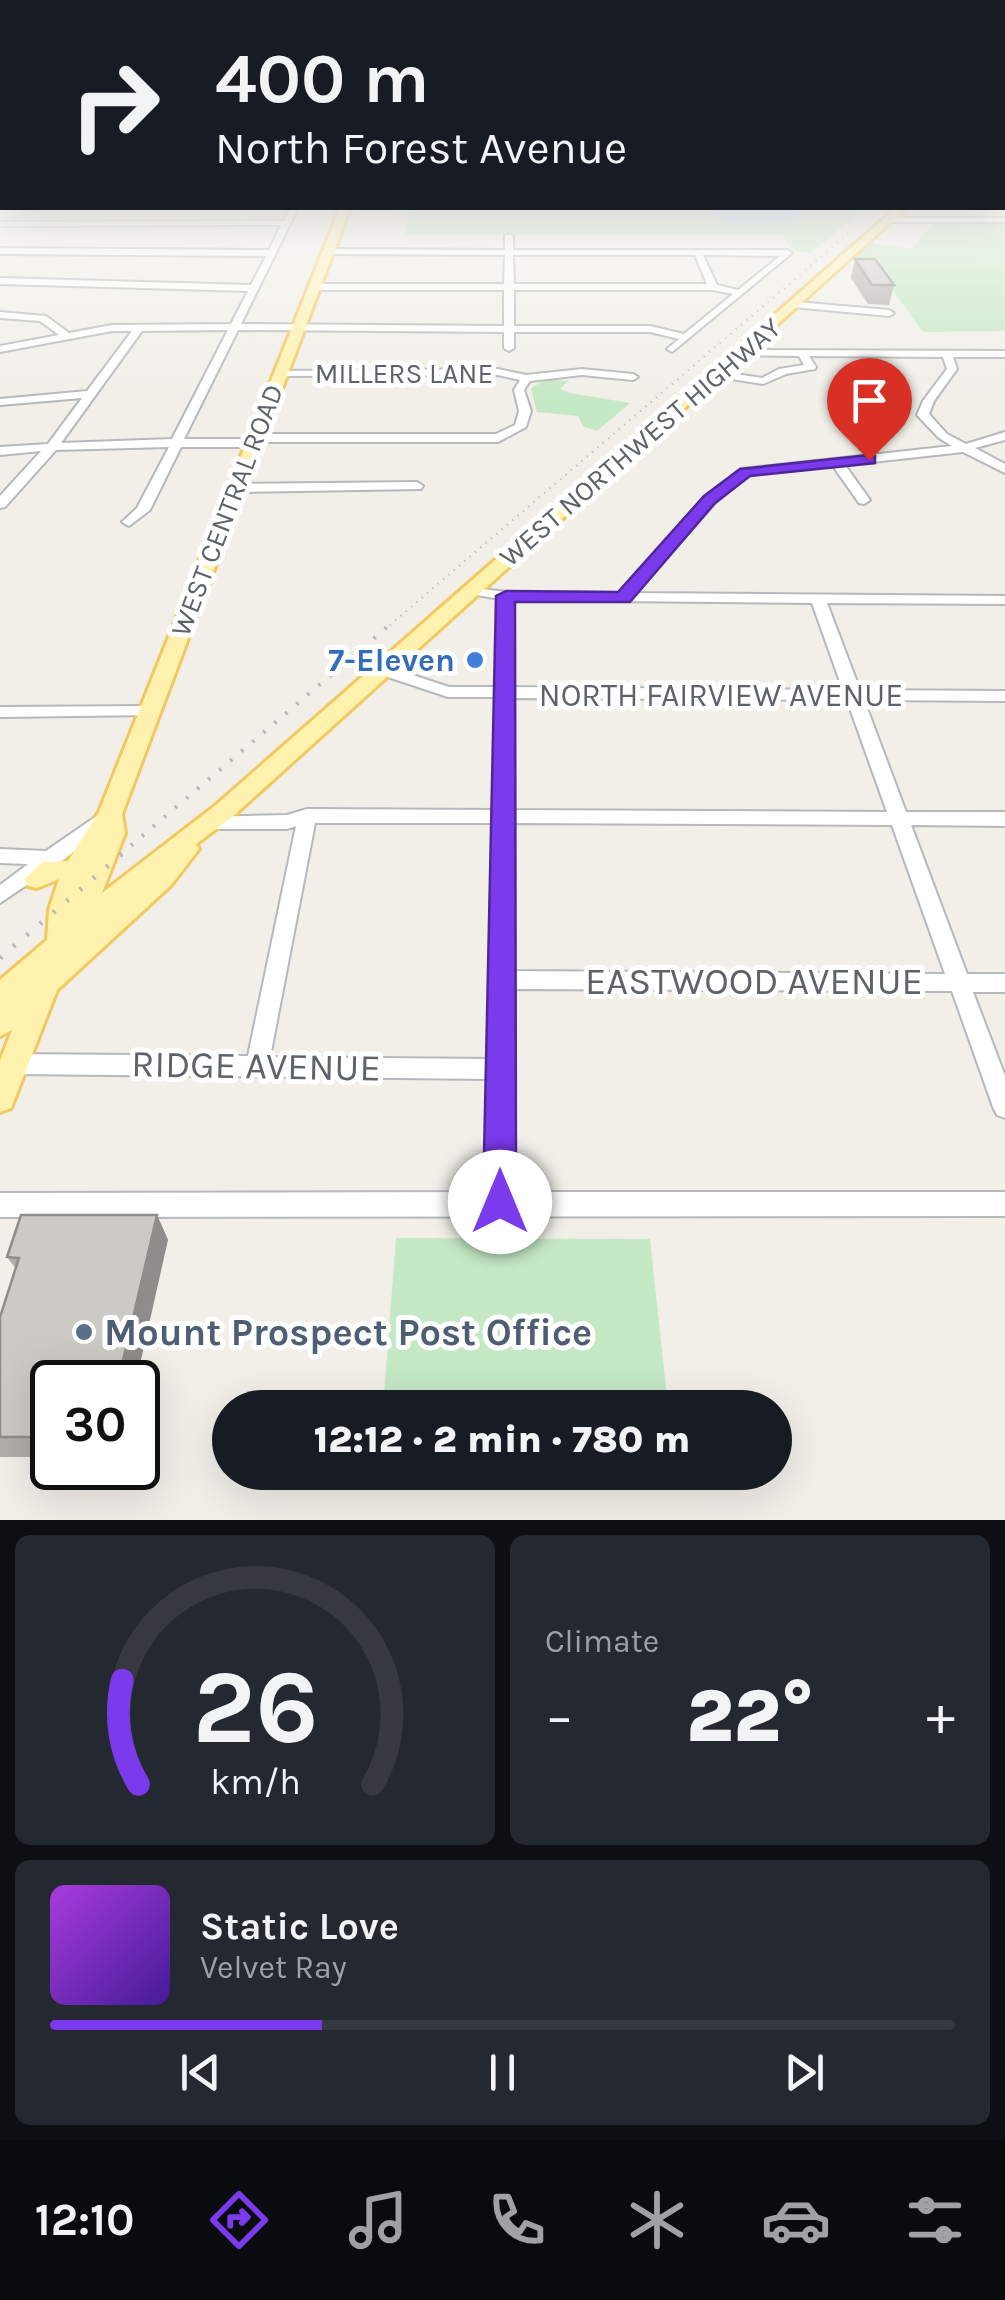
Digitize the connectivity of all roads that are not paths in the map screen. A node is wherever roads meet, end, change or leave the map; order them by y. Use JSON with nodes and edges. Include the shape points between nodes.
{"nodes":[{"id":1,"x":268,"y":258,"type":"edge"},
{"id":2,"x":326,"y":258,"type":"edge"},
{"id":3,"x":509,"y":258,"type":"edge"},
{"id":4,"x":700,"y":258,"type":"edge"},
{"id":5,"x":781,"y":258,"type":"edge"},
{"id":6,"x":847,"y":258,"type":"edge"},
{"id":7,"x":0,"y":281,"type":"edge"},
{"id":8,"x":315,"y":286,"type":"junction"},
{"id":9,"x":509,"y":286,"type":"junction"},
{"id":10,"x":714,"y":287,"type":"junction"},
{"id":11,"x":253,"y":288,"type":"junction"},
{"id":12,"x":741,"y":292,"type":"junction"},
{"id":13,"x":796,"y":305,"type":"junction"},
{"id":14,"x":889,"y":314,"type":"dead end"},
{"id":15,"x":0,"y":315,"type":"edge"},
{"id":16,"x":139,"y":328,"type":"junction"},
{"id":17,"x":233,"y":328,"type":"junction"},
{"id":18,"x":298,"y":328,"type":"junction"},
{"id":19,"x":508,"y":328,"type":"junction"},
{"id":20,"x":65,"y":335,"type":"junction"},
{"id":21,"x":685,"y":336,"type":"junction"},
{"id":22,"x":509,"y":348,"type":"dead end"},
{"id":23,"x":672,"y":348,"type":"dead end"},
{"id":24,"x":0,"y":349,"type":"edge"},
{"id":25,"x":742,"y":352,"type":"junction"},
{"id":26,"x":802,"y":353,"type":"junction"},
{"id":27,"x":946,"y":353,"type":"junction"},
{"id":28,"x":1005,"y":354,"type":"edge"},
{"id":29,"x":280,"y":374,"type":"junction"},
{"id":30,"x":717,"y":374,"type":"junction"},
{"id":31,"x":633,"y":377,"type":"dead end"},
{"id":32,"x":526,"y":378,"type":"junction"},
{"id":33,"x":89,"y":394,"type":"junction"},
{"id":34,"x":0,"y":402,"type":"edge"},
{"id":35,"x":1005,"y":436,"type":"edge"},
{"id":36,"x":255,"y":440,"type":"junction"},
{"id":37,"x":177,"y":443,"type":"junction"},
{"id":38,"x":52,"y":447,"type":"junction"},
{"id":39,"x":964,"y":448,"type":"junction"},
{"id":40,"x":0,"y":451,"type":"edge"},
{"id":41,"x":837,"y":463,"type":"junction"},
{"id":42,"x":1005,"y":469,"type":"edge"},
{"id":43,"x":417,"y":486,"type":"dead end"},
{"id":44,"x":236,"y":488,"type":"junction"},
{"id":45,"x":864,"y":500,"type":"dead end"},
{"id":46,"x":0,"y":504,"type":"edge"},
{"id":47,"x":128,"y":522,"type":"dead end"},
{"id":48,"x":471,"y":590,"type":"junction"},
{"id":49,"x":506,"y":596,"type":"junction"},
{"id":50,"x":623,"y":598,"type":"junction"},
{"id":51,"x":819,"y":600,"type":"junction"},
{"id":52,"x":1005,"y":600,"type":"edge"},
{"id":53,"x":382,"y":670,"type":"junction"},
{"id":54,"x":505,"y":694,"type":"junction"},
{"id":55,"x":855,"y":696,"type":"junction"},
{"id":56,"x":1005,"y":696,"type":"edge"},
{"id":57,"x":149,"y":710,"type":"junction"},
{"id":58,"x":0,"y":712,"type":"edge"},
{"id":59,"x":110,"y":814,"type":"junction"},
{"id":60,"x":218,"y":816,"type":"junction"},
{"id":61,"x":306,"y":816,"type":"junction"},
{"id":62,"x":504,"y":817,"type":"junction"},
{"id":63,"x":900,"y":819,"type":"junction"},
{"id":64,"x":1005,"y":819,"type":"edge"},
{"id":65,"x":0,"y":856,"type":"edge"},
{"id":66,"x":27,"y":873,"type":"edge"},
{"id":67,"x":97,"y":882,"type":"junction"},
{"id":68,"x":0,"y":895,"type":"edge"},
{"id":69,"x":0,"y":910,"type":"edge"},
{"id":70,"x":61,"y":944,"type":"junction"},
{"id":71,"x":503,"y":980,"type":"junction"},
{"id":72,"x":46,"y":983,"type":"junction"},
{"id":73,"x":961,"y":983,"type":"junction"},
{"id":74,"x":1005,"y":983,"type":"edge"},
{"id":75,"x":0,"y":997,"type":"edge"},
{"id":76,"x":0,"y":1024,"type":"edge"},
{"id":77,"x":14,"y":1064,"type":"junction"},
{"id":78,"x":257,"y":1066,"type":"junction"},
{"id":79,"x":499,"y":1069,"type":"junction"},
{"id":80,"x":0,"y":1098,"type":"edge"},
{"id":81,"x":1005,"y":1107,"type":"edge"},
{"id":82,"x":500,"y":1202,"type":"junction"},
{"id":83,"x":1005,"y":1204,"type":"edge"},
{"id":84,"x":0,"y":1205,"type":"edge"}],
"edges":[{"from":1,"to":11,"type":"street"},
{"from":2,"to":8,"type":"main road","name":"WEST CENTRAL ROAD"},
{"from":3,"to":9,"type":"street"},
{"from":4,"to":10,"type":"street"},
{"from":5,"to":12,"type":"street"},
{"from":6,"to":13,"type":"main road","name":"WEST NORTHWEST HIGHWAY"},
{"from":7,"to":11,"type":"street"},
{"from":8,"to":9,"type":"street"},
{"from":8,"to":18,"type":"main road","name":"WEST CENTRAL ROAD"},
{"from":9,"to":10,"type":"street"},
{"from":9,"to":19,"type":"street"},
{"from":10,"to":12,"type":"street"},
{"from":11,"to":17,"type":"street"},
{"from":12,"to":21,"type":"street"},
{"from":13,"to":14,"type":"street"},
{"from":13,"to":25,"type":"main road","name":"WEST NORTHWEST HIGHWAY"},
{"from":15,"to":20,"type":"street","via":[[43,318]]},
{"from":16,"to":17,"type":"street"},
{"from":16,"to":20,"type":"street"},
{"from":16,"to":33,"type":"street"},
{"from":17,"to":18,"type":"street"},
{"from":17,"to":37,"type":"street"},
{"from":18,"to":19,"type":"street"},
{"from":18,"to":29,"type":"main road","name":"WEST CENTRAL ROAD"},
{"from":19,"to":21,"type":"street","via":[[650,329]]},
{"from":19,"to":22,"type":"street"},
{"from":20,"to":24,"type":"street"},
{"from":21,"to":23,"type":"street"},
{"from":25,"to":26,"type":"street"},
{"from":25,"to":30,"type":"main road","name":"WEST NORTHWEST HIGHWAY"},
{"from":26,"to":27,"type":"street"},
{"from":26,"to":30,"type":"street","via":[[811,367],[783,370],[768,380]]},
{"from":27,"to":28,"type":"street"},
{"from":27,"to":39,"type":"street","via":[[952,369],[923,416]]},
{"from":29,"to":32,"type":"street","name":"MILLERS LANE","via":[[498,372]]},
{"from":29,"to":36,"type":"main road","name":"WEST CENTRAL ROAD"},
{"from":30,"to":48,"type":"main road","name":"WEST NORTHWEST HIGHWAY"},
{"from":31,"to":32,"type":"street","name":"MILLERS LANE","via":[[582,372]]},
{"from":32,"to":36,"type":"street","via":[[519,390],[524,418],[515,432],[498,438]]},
{"from":33,"to":34,"type":"street"},
{"from":33,"to":38,"type":"street"},
{"from":35,"to":39,"type":"street"},
{"from":36,"to":37,"type":"street"},
{"from":36,"to":44,"type":"main road","name":"WEST CENTRAL ROAD"},
{"from":37,"to":38,"type":"street"},
{"from":37,"to":47,"type":"street","via":[[143,510]]},
{"from":38,"to":40,"type":"street"},
{"from":38,"to":46,"type":"street"},
{"from":39,"to":41,"type":"street"},
{"from":39,"to":42,"type":"street"},
{"from":41,"to":45,"type":"street"},
{"from":41,"to":50,"type":"street","via":[[776,466],[729,482]]},
{"from":43,"to":44,"type":"street"},
{"from":44,"to":57,"type":"main road","name":"WEST CENTRAL ROAD"},
{"from":48,"to":49,"type":"street"},
{"from":48,"to":53,"type":"main road","name":"WEST NORTHWEST HIGHWAY"},
{"from":49,"to":50,"type":"street"},
{"from":49,"to":54,"type":"street"},
{"from":50,"to":51,"type":"street"},
{"from":51,"to":52,"type":"street"},
{"from":51,"to":55,"type":"street"},
{"from":53,"to":54,"type":"street","name":"NORTH FAIRVIEW AVENUE","via":[[440,692]]},
{"from":53,"to":60,"type":"main road","name":"WEST NORTHWEST HIGHWAY"},
{"from":54,"to":55,"type":"street","name":"NORTH FAIRVIEW AVENUE"},
{"from":54,"to":62,"type":"street"},
{"from":55,"to":56,"type":"street","name":"NORTH FAIRVIEW AVENUE"},
{"from":55,"to":63,"type":"street"},
{"from":57,"to":58,"type":"street"},
{"from":57,"to":59,"type":"main road","name":"WEST CENTRAL ROAD"},
{"from":59,"to":66,"type":"street"},
{"from":59,"to":67,"type":"main road","name":"WEST CENTRAL ROAD","via":[[113,832]]},
{"from":60,"to":61,"type":"street","via":[[287,822]]},
{"from":60,"to":67,"type":"main road","name":"WEST NORTHWEST HIGHWAY"},
{"from":60,"to":72,"type":"main road","name":"WEST NORTHWEST HIGHWAY","via":[[162,878]]},
{"from":61,"to":62,"type":"street"},
{"from":61,"to":78,"type":"street"},
{"from":62,"to":63,"type":"street"},
{"from":62,"to":71,"type":"street"},
{"from":63,"to":64,"type":"street"},
{"from":63,"to":73,"type":"street"},
{"from":65,"to":66,"type":"street"},
{"from":66,"to":67,"type":"main road","via":[[52,870]]},
{"from":66,"to":68,"type":"street"},
{"from":66,"to":69,"type":"street"},
{"from":67,"to":70,"type":"main road","name":"WEST NORTHWEST HIGHWAY"},
{"from":67,"to":70,"type":"main road","name":"WEST CENTRAL ROAD","via":[[57,922]]},
{"from":70,"to":72,"type":"main road","name":"WEST CENTRAL ROAD"},
{"from":70,"to":75,"type":"main road","name":"WEST NORTHWEST HIGHWAY"},
{"from":71,"to":73,"type":"street","name":"EASTWOOD AVENUE"},
{"from":71,"to":79,"type":"street"},
{"from":72,"to":76,"type":"main road","name":"WEST NORTHWEST HIGHWAY"},
{"from":72,"to":77,"type":"main road","name":"WEST CENTRAL ROAD"},
{"from":73,"to":74,"type":"street","name":"EASTWOOD AVENUE"},
{"from":73,"to":81,"type":"street"},
{"from":77,"to":78,"type":"street","name":"RIDGE AVENUE"},
{"from":77,"to":80,"type":"main road","name":"WEST CENTRAL ROAD"},
{"from":78,"to":79,"type":"street","name":"RIDGE AVENUE"},
{"from":79,"to":82,"type":"street"},
{"from":82,"to":83,"type":"street"},
{"from":82,"to":84,"type":"street"}]}
